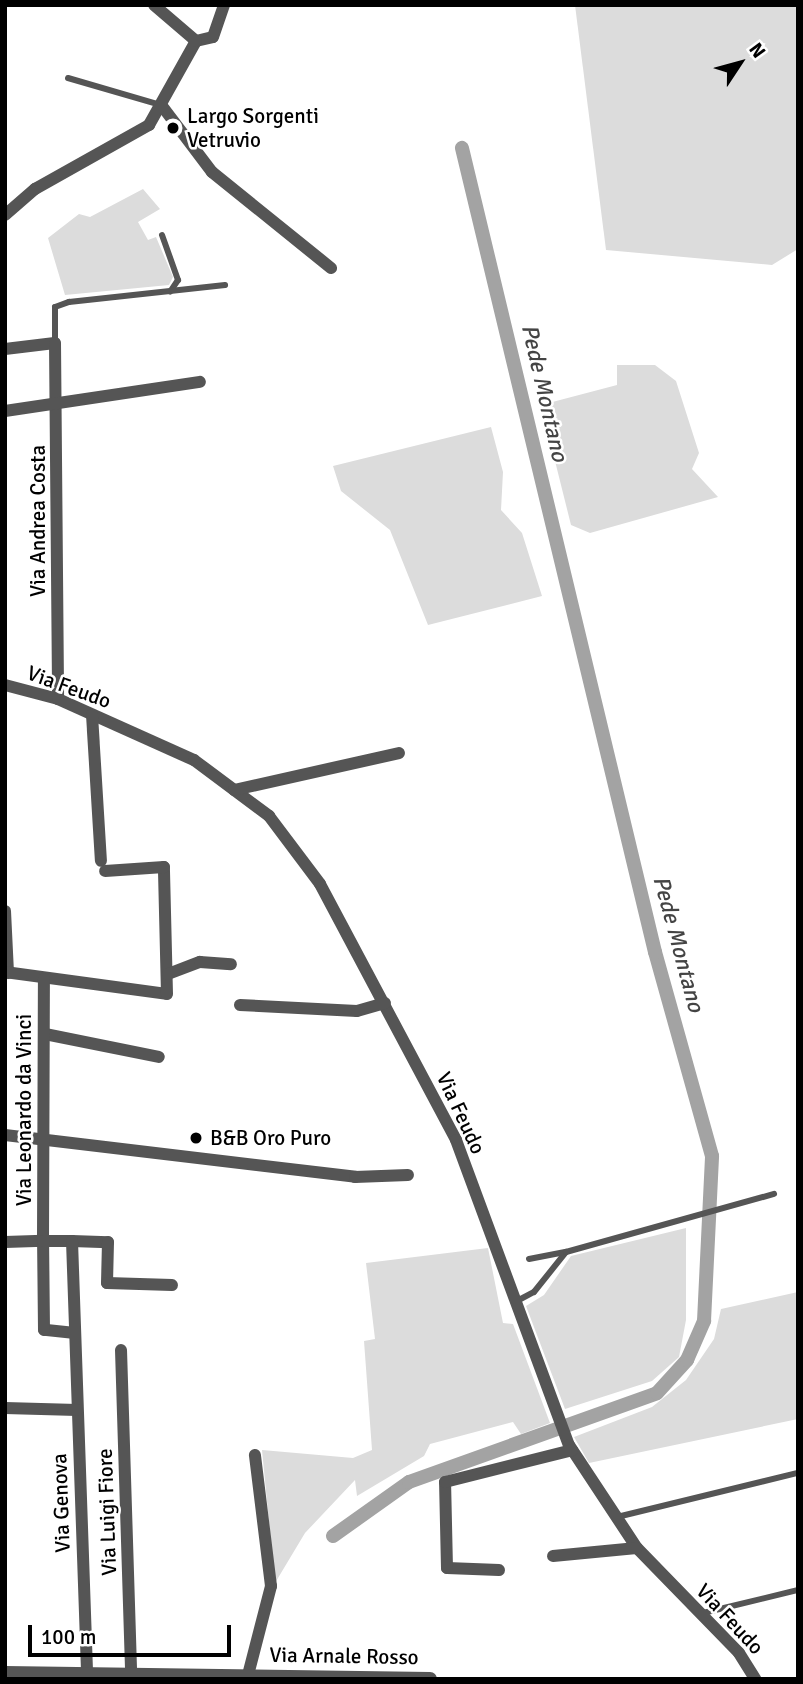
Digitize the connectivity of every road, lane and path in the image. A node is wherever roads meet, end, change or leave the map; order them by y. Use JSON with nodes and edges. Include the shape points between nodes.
{"nodes":[{"id":1,"x":154,"y":5,"type":"edge"},
{"id":2,"x":224,"y":5,"type":"edge"},
{"id":3,"x":196,"y":41,"type":"junction"},
{"id":4,"x":68,"y":78,"type":"dead end"},
{"id":5,"x":162,"y":106,"type":"junction"},
{"id":6,"x":5,"y":215,"type":"edge"},
{"id":7,"x":162,"y":234,"type":"dead end"},
{"id":8,"x":331,"y":268,"type":"dead end"},
{"id":9,"x":225,"y":285,"type":"dead end"},
{"id":10,"x":170,"y":292,"type":"junction"},
{"id":11,"x":55,"y":343,"type":"junction"},
{"id":12,"x":5,"y":349,"type":"edge"},
{"id":13,"x":200,"y":382,"type":"dead end"},
{"id":14,"x":56,"y":404,"type":"junction"},
{"id":15,"x":5,"y":411,"type":"edge"},
{"id":16,"x":5,"y":685,"type":"edge"},
{"id":17,"x":58,"y":699,"type":"junction"},
{"id":18,"x":92,"y":715,"type":"junction"},
{"id":19,"x":399,"y":753,"type":"dead end"},
{"id":20,"x":234,"y":790,"type":"junction"},
{"id":21,"x":5,"y":911,"type":"edge"},
{"id":22,"x":231,"y":964,"type":"dead end"},
{"id":23,"x":7,"y":973,"type":"edge"},
{"id":24,"x":168,"y":974,"type":"junction"},
{"id":25,"x":44,"y":979,"type":"junction"},
{"id":26,"x":385,"y":1003,"type":"junction"},
{"id":27,"x":240,"y":1005,"type":"dead end"},
{"id":28,"x":45,"y":1034,"type":"junction"},
{"id":29,"x":159,"y":1057,"type":"dead end"},
{"id":30,"x":5,"y":1135,"type":"edge"},
{"id":31,"x":43,"y":1136,"type":"junction"},
{"id":32,"x":408,"y":1175,"type":"dead end"},
{"id":33,"x":774,"y":1194,"type":"dead end"},
{"id":34,"x":43,"y":1241,"type":"junction"},
{"id":35,"x":72,"y":1241,"type":"junction"},
{"id":36,"x":5,"y":1242,"type":"edge"},
{"id":37,"x":566,"y":1252,"type":"junction"},
{"id":38,"x":529,"y":1259,"type":"dead end"},
{"id":39,"x":172,"y":1285,"type":"dead end"},
{"id":40,"x":514,"y":1303,"type":"junction"},
{"id":41,"x":75,"y":1333,"type":"junction"},
{"id":42,"x":121,"y":1350,"type":"dead end"},
{"id":43,"x":5,"y":1408,"type":"edge"},
{"id":44,"x":77,"y":1410,"type":"junction"},
{"id":45,"x":570,"y":1448,"type":"junction"},
{"id":46,"x":255,"y":1455,"type":"dead end"},
{"id":47,"x":798,"y":1473,"type":"edge"},
{"id":48,"x":615,"y":1518,"type":"junction"},
{"id":49,"x":636,"y":1548,"type":"junction"},
{"id":50,"x":553,"y":1556,"type":"dead end"},
{"id":51,"x":499,"y":1570,"type":"dead end"},
{"id":52,"x":798,"y":1590,"type":"edge"},
{"id":53,"x":701,"y":1614,"type":"junction"},
{"id":54,"x":87,"y":1672,"type":"junction"},
{"id":55,"x":5,"y":1673,"type":"edge"},
{"id":56,"x":131,"y":1674,"type":"junction"},
{"id":57,"x":245,"y":1676,"type":"edge"},
{"id":58,"x":340,"y":1678,"type":"edge"},
{"id":59,"x":430,"y":1679,"type":"edge"},
{"id":60,"x":755,"y":1679,"type":"edge"}],
"edges":[{"from":1,"to":3,"type":"street"},
{"from":2,"to":3,"type":"street","via":[[213,37]]},
{"from":3,"to":5,"type":"street"},
{"from":4,"to":5,"type":"lane"},
{"from":5,"to":6,"type":"street","via":[[149,125],[35,189]]},
{"from":5,"to":8,"type":"street","via":[[212,172]]},
{"from":7,"to":10,"type":"lane","via":[[178,279]]},
{"from":9,"to":10,"type":"lane"},
{"from":10,"to":11,"type":"lane","via":[[55,307]]},
{"from":11,"to":12,"type":"street"},
{"from":11,"to":14,"type":"street","name":"Via Andrea Costa"},
{"from":13,"to":14,"type":"street"},
{"from":14,"to":15,"type":"street"},
{"from":14,"to":17,"type":"street","name":"Via Andrea Costa"},
{"from":16,"to":17,"type":"street","name":"Via Feudo"},
{"from":17,"to":18,"type":"street","name":"Via Feudo"},
{"from":18,"to":20,"type":"street","name":"Via Feudo","via":[[194,760]]},
{"from":18,"to":24,"type":"street","via":[[103,866],[164,867]]},
{"from":19,"to":20,"type":"street"},
{"from":20,"to":26,"type":"street","name":"Via Feudo","via":[[269,816],[320,884]]},
{"from":21,"to":23,"type":"street"},
{"from":22,"to":24,"type":"street","via":[[200,962]]},
{"from":23,"to":25,"type":"street"},
{"from":24,"to":25,"type":"street","via":[[167,994]]},
{"from":25,"to":28,"type":"street","name":"Via Leonardo da Vinci"},
{"from":26,"to":27,"type":"street","via":[[357,1011]]},
{"from":26,"to":40,"type":"street","name":"Via Feudo","via":[[456,1140]]},
{"from":28,"to":29,"type":"street"},
{"from":28,"to":31,"type":"street","name":"Via Leonardo da Vinci"},
{"from":30,"to":31,"type":"street"},
{"from":31,"to":32,"type":"street","via":[[355,1177]]},
{"from":31,"to":34,"type":"street","name":"Via Leonardo da Vinci"},
{"from":33,"to":37,"type":"lane","via":[[725,1204]]},
{"from":34,"to":35,"type":"street"},
{"from":34,"to":36,"type":"street"},
{"from":34,"to":41,"type":"street","name":"Via Leonardo da Vinci","via":[[44,1330]]},
{"from":35,"to":39,"type":"street","via":[[108,1242],[107,1283]]},
{"from":35,"to":41,"type":"street","name":"Via Genova"},
{"from":37,"to":38,"type":"lane"},
{"from":37,"to":40,"type":"lane","via":[[534,1292]]},
{"from":40,"to":45,"type":"street","name":"Via Feudo"},
{"from":41,"to":44,"type":"street","name":"Via Genova"},
{"from":42,"to":56,"type":"street","name":"Via Luigi Fiore"},
{"from":43,"to":44,"type":"street"},
{"from":44,"to":54,"type":"street","name":"Via Genova"},
{"from":45,"to":48,"type":"street","name":"Via Feudo"},
{"from":45,"to":51,"type":"street","via":[[445,1482],[447,1568]]},
{"from":46,"to":57,"type":"street","via":[[271,1586]]},
{"from":47,"to":48,"type":"lane"},
{"from":48,"to":49,"type":"street","name":"Via Feudo"},
{"from":49,"to":50,"type":"street"},
{"from":49,"to":53,"type":"street","name":"Via Feudo"},
{"from":52,"to":53,"type":"lane"},
{"from":53,"to":60,"type":"street","name":"Via Feudo"},
{"from":54,"to":55,"type":"street","name":"Via Arnale Rosso"},
{"from":54,"to":56,"type":"street","name":"Via Arnale Rosso"},
{"from":56,"to":57,"type":"street","name":"Via Arnale Rosso"},
{"from":57,"to":58,"type":"street","name":"Via Arnale Rosso"},
{"from":58,"to":59,"type":"street","name":"Via Arnale Rosso"}]}
